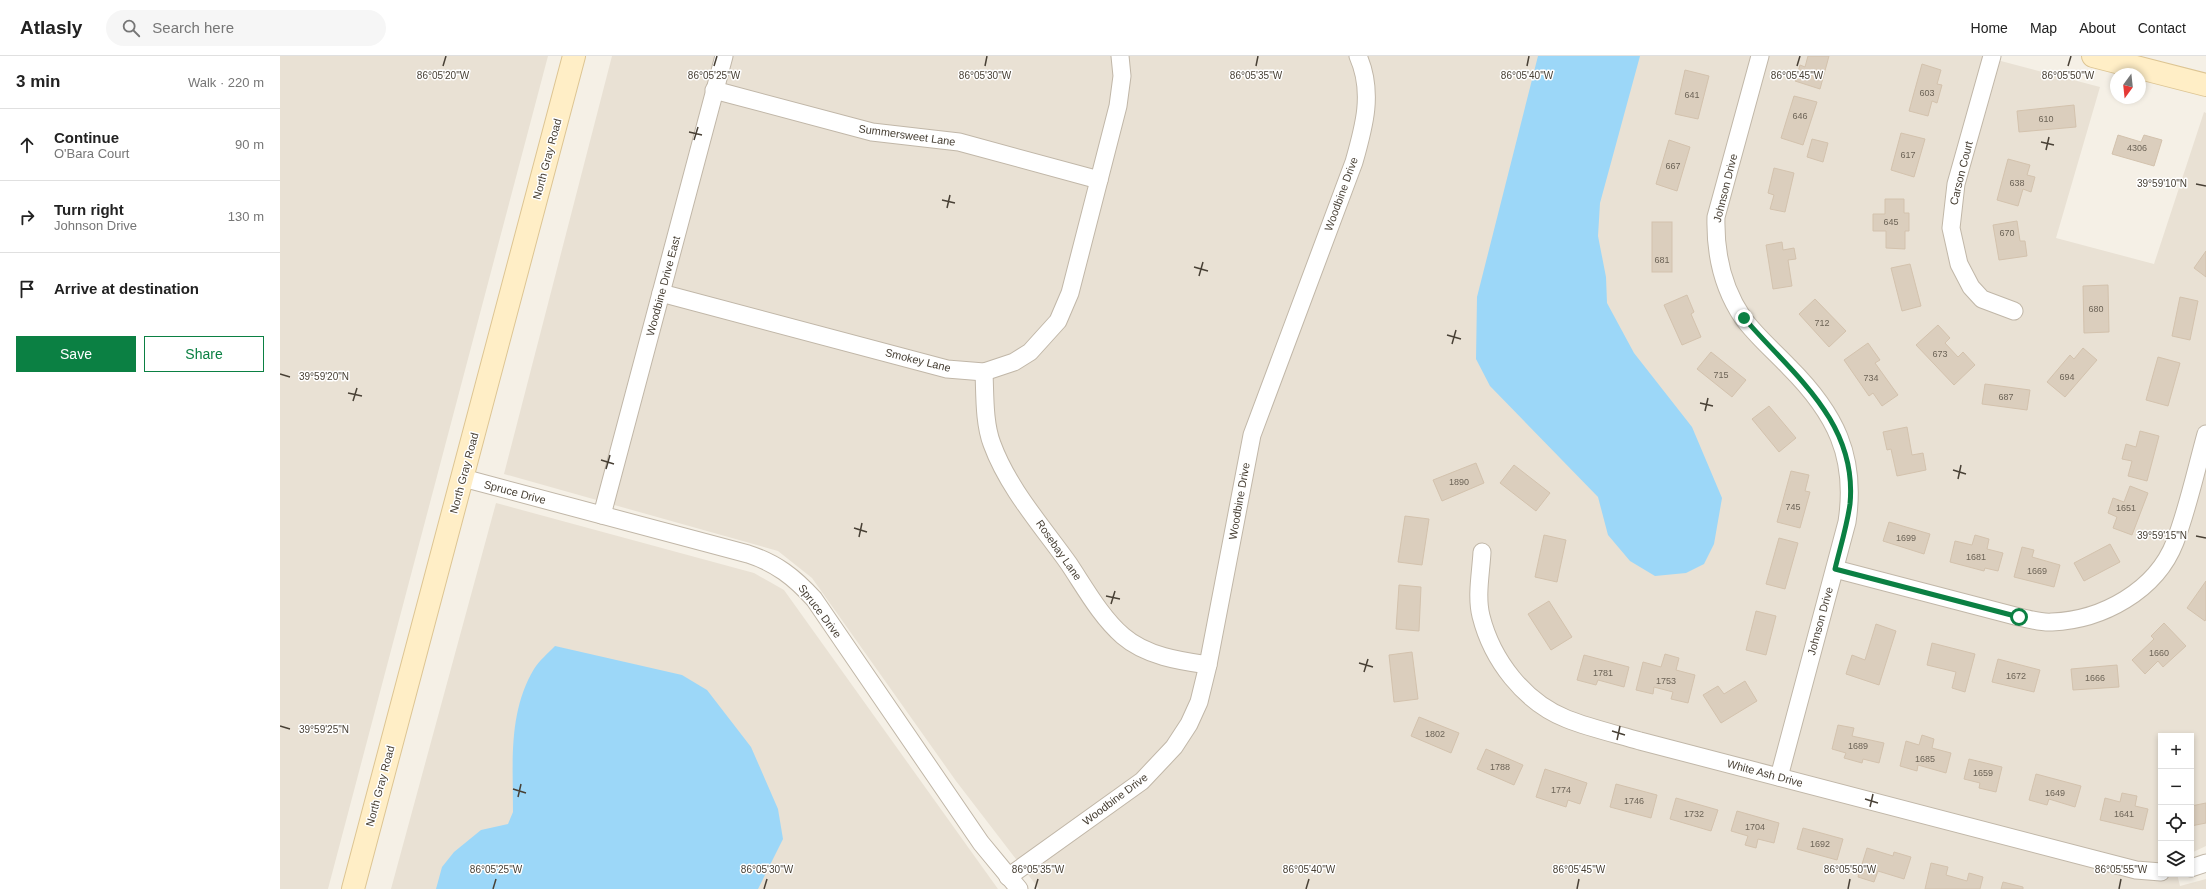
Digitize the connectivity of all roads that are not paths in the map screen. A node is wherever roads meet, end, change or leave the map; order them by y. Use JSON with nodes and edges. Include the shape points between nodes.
{"nodes":[{"id":1,"x":574,"y":56,"type":"edge"},
{"id":2,"x":724,"y":56,"type":"edge"},
{"id":3,"x":1120,"y":56,"type":"edge"},
{"id":4,"x":1358,"y":56,"type":"edge"},
{"id":5,"x":1760,"y":56,"type":"edge"},
{"id":6,"x":1992,"y":56,"type":"edge"},
{"id":7,"x":2093,"y":56,"type":"edge"},
{"id":8,"x":2206,"y":85,"type":"edge"},
{"id":9,"x":714,"y":90,"type":"junction"},
{"id":10,"x":1099,"y":180,"type":"junction"},
{"id":11,"x":661,"y":293,"type":"junction"},
{"id":12,"x":2014,"y":311,"type":"dead end"},
{"id":13,"x":984,"y":372,"type":"junction"},
{"id":14,"x":2206,"y":434,"type":"edge"},
{"id":15,"x":463,"y":478,"type":"junction"},
{"id":16,"x":602,"y":515,"type":"junction"},
{"id":17,"x":1482,"y":552,"type":"dead end"},
{"id":18,"x":1835,"y":569,"type":"junction"},
{"id":19,"x":1208,"y":666,"type":"junction"},
{"id":20,"x":1779,"y":777,"type":"junction"},
{"id":21,"x":2206,"y":863,"type":"edge"},
{"id":22,"x":2194,"y":867,"type":"edge"},
{"id":23,"x":2158,"y":872,"type":"edge"},
{"id":24,"x":1014,"y":883,"type":"edge"},
{"id":25,"x":353,"y":889,"type":"edge"}],
"edges":[{"from":1,"to":15,"type":"street","name":"North Gray Road"},
{"from":2,"to":9,"type":"street","name":"Woodbine Drive East"},
{"from":3,"to":10,"type":"street","name":"Smokey Lane","via":[[1122,76],[1118,106]]},
{"from":4,"to":19,"type":"street","name":"Woodbine Drive","via":[[1367,98],[1362,133],[1354,162],[1252,435]]},
{"from":5,"to":18,"type":"street","name":"Johnson Drive","via":[[1716,217],[1715,242],[1730,295],[1744,318],[1818,400],[1836,428],[1846,458],[1850,502]]},
{"from":6,"to":12,"type":"street","name":"Carson Court","via":[[1956,184],[1951,228],[1959,264],[1971,287],[1982,299]]},
{"from":7,"to":8,"type":"street"},
{"from":9,"to":10,"type":"street","name":"Summersweet Lane","via":[[872,132],[959,142]]},
{"from":9,"to":11,"type":"street","name":"Woodbine Drive East"},
{"from":10,"to":13,"type":"street","name":"Smokey Lane","via":[[1070,293],[1058,321],[1030,352],[1014,362]]},
{"from":11,"to":13,"type":"street","name":"Smokey Lane","via":[[947,369]]},
{"from":11,"to":16,"type":"street","name":"Woodbine Drive East"},
{"from":13,"to":19,"type":"street","name":"Rosebay Lane","via":[[992,443],[1004,472],[1102,612],[1124,636],[1141,647],[1171,658]]},
{"from":14,"to":18,"type":"street","via":[[2174,543],[2164,561],[2139,590],[2102,612],[2078,620],[2034,620]]},
{"from":15,"to":16,"type":"street","name":"Spruce Drive"},
{"from":15,"to":25,"type":"street","name":"North Gray Road"},
{"from":16,"to":24,"type":"street","name":"Spruce Drive","via":[[766,559],[790,574],[814,599],[981,843]]},
{"from":17,"to":20,"type":"street","name":"White Ash Drive","via":[[1481,614],[1492,646],[1505,668],[1528,695],[1544,708],[1584,725]]},
{"from":18,"to":20,"type":"street","name":"Johnson Drive"},
{"from":19,"to":24,"type":"street","name":"Woodbine Drive","via":[[1199,702],[1190,724],[1169,753],[1142,781]]},
{"from":20,"to":23,"type":"street","name":"White Ash Drive","via":[[2136,870]]},
{"from":21,"to":22,"type":"street"}]}
